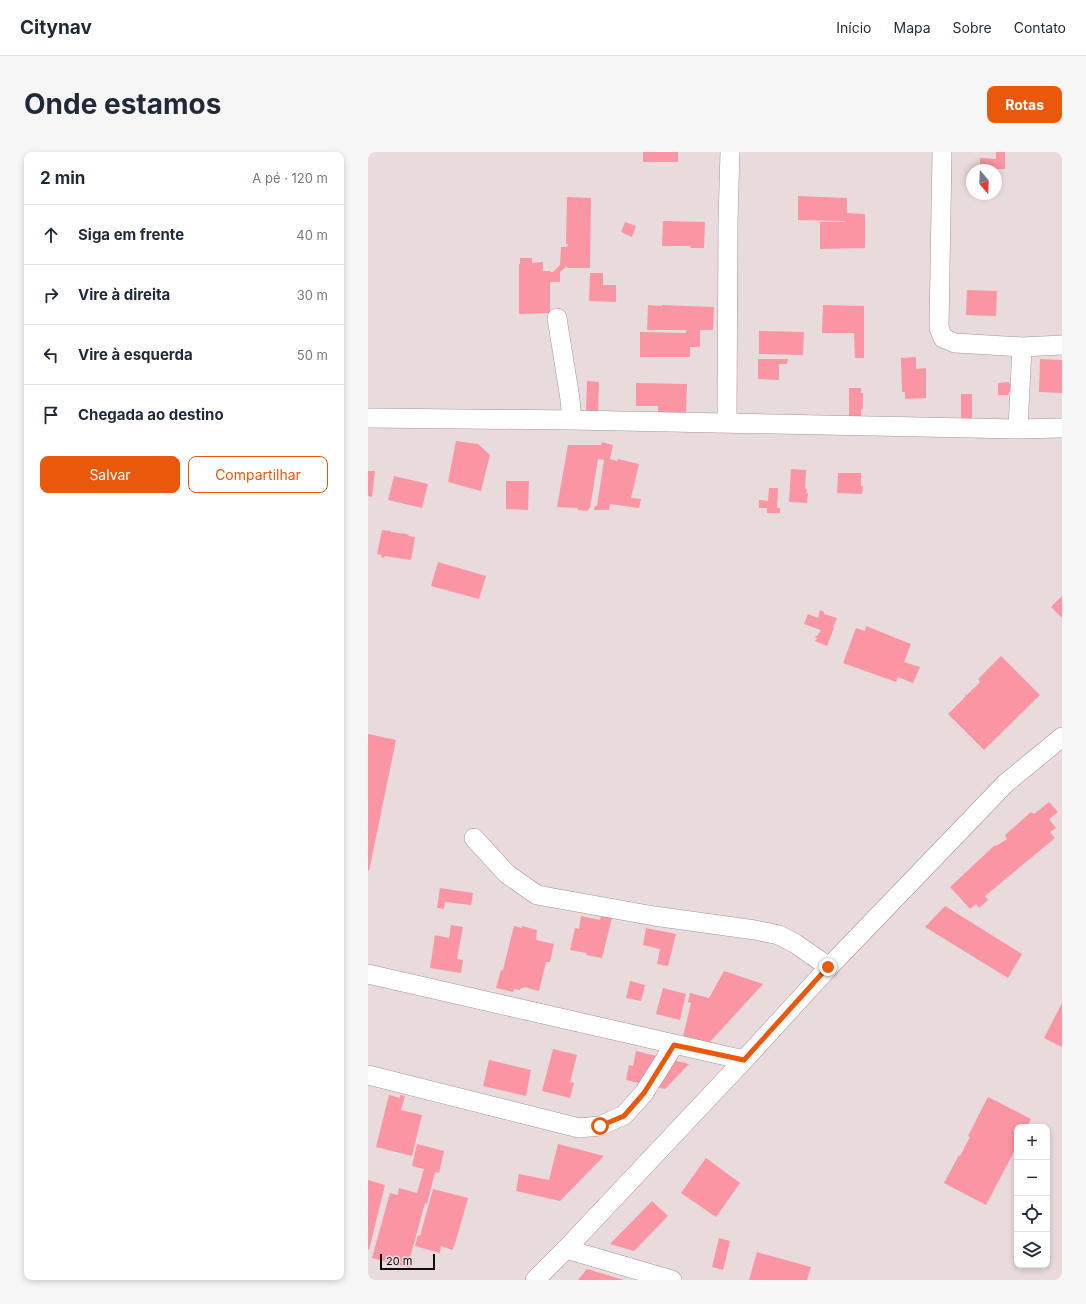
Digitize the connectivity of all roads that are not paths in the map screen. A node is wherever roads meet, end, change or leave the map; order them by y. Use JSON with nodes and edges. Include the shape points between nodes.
{"nodes":[{"id":1,"x":730,"y":152,"type":"edge"},
{"id":2,"x":942,"y":152,"type":"edge"},
{"id":3,"x":557,"y":318,"type":"dead end"},
{"id":4,"x":1062,"y":345,"type":"edge"},
{"id":5,"x":1022,"y":347,"type":"junction"},
{"id":6,"x":368,"y":418,"type":"edge"},
{"id":7,"x":572,"y":420,"type":"junction"},
{"id":8,"x":727,"y":423,"type":"junction"},
{"id":9,"x":1062,"y":428,"type":"edge"},
{"id":10,"x":1018,"y":429,"type":"junction"},
{"id":11,"x":1062,"y":738,"type":"edge"},
{"id":12,"x":474,"y":838,"type":"dead end"},
{"id":13,"x":828,"y":967,"type":"junction"},
{"id":14,"x":368,"y":974,"type":"edge"},
{"id":15,"x":674,"y":1045,"type":"junction"},
{"id":16,"x":744,"y":1060,"type":"junction"},
{"id":17,"x":368,"y":1075,"type":"edge"},
{"id":18,"x":566,"y":1250,"type":"junction"},
{"id":19,"x":535,"y":1280,"type":"edge"},
{"id":20,"x":672,"y":1280,"type":"edge"}],
"edges":[{"from":1,"to":8,"type":"street"},
{"from":2,"to":5,"type":"street","via":[[939,328],[943,338],[955,343]]},
{"from":3,"to":7,"type":"street"},
{"from":4,"to":5,"type":"street"},
{"from":5,"to":10,"type":"street"},
{"from":6,"to":7,"type":"street"},
{"from":7,"to":8,"type":"street"},
{"from":8,"to":10,"type":"street"},
{"from":9,"to":10,"type":"street"},
{"from":11,"to":13,"type":"street","via":[[1006,783]]},
{"from":12,"to":13,"type":"street","via":[[507,874],[536,895],[779,935]]},
{"from":13,"to":16,"type":"street"},
{"from":14,"to":15,"type":"street"},
{"from":15,"to":16,"type":"street"},
{"from":15,"to":17,"type":"street","via":[[644,1093],[624,1116],[600,1126],[579,1128]]},
{"from":16,"to":18,"type":"street"},
{"from":18,"to":19,"type":"street"},
{"from":18,"to":20,"type":"street"}]}
